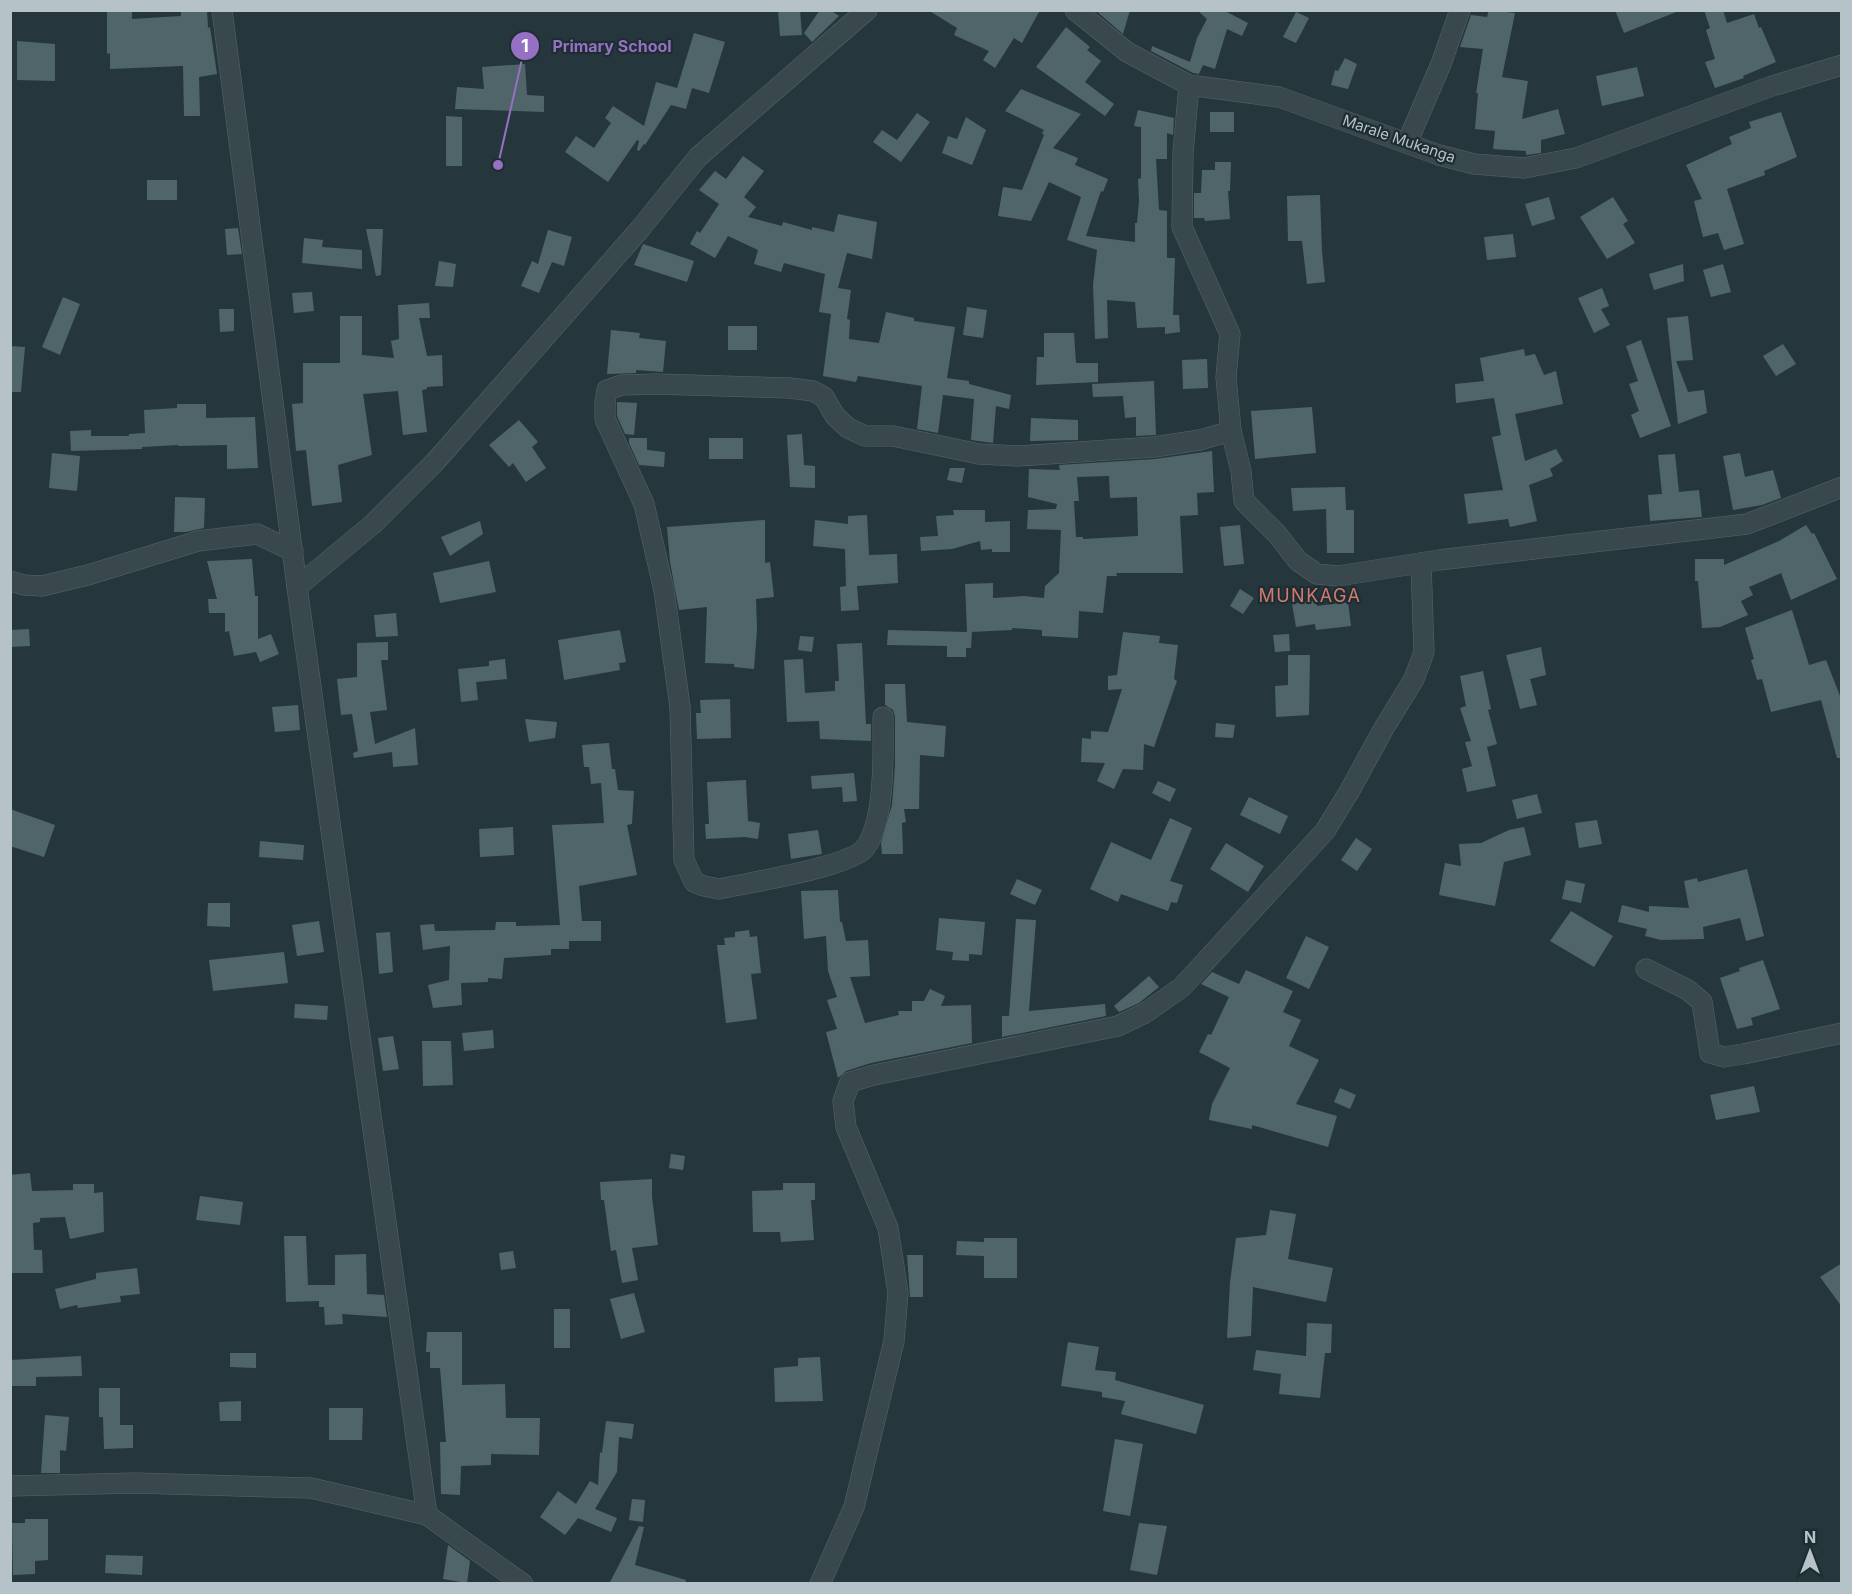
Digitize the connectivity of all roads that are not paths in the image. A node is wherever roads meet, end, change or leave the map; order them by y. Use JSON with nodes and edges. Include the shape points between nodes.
{"nodes":[{"id":1,"x":222,"y":10,"type":"edge"},
{"id":2,"x":867,"y":10,"type":"edge"},
{"id":3,"x":1075,"y":10,"type":"edge"},
{"id":4,"x":1460,"y":10,"type":"edge"},
{"id":5,"x":1842,"y":66,"type":"edge"},
{"id":6,"x":1189,"y":85,"type":"junction"},
{"id":7,"x":1407,"y":142,"type":"junction"},
{"id":8,"x":1231,"y":431,"type":"junction"},
{"id":9,"x":1842,"y":487,"type":"edge"},
{"id":10,"x":292,"y":551,"type":"junction"},
{"id":11,"x":1421,"y":563,"type":"junction"},
{"id":12,"x":10,"y":581,"type":"edge"},
{"id":13,"x":297,"y":587,"type":"junction"},
{"id":14,"x":883,"y":717,"type":"dead end"},
{"id":15,"x":1646,"y":969,"type":"dead end"},
{"id":16,"x":1842,"y":1033,"type":"edge"},
{"id":17,"x":10,"y":1486,"type":"edge"},
{"id":18,"x":427,"y":1515,"type":"junction"},
{"id":19,"x":523,"y":1584,"type":"edge"},
{"id":20,"x":820,"y":1584,"type":"edge"}],
"edges":[{"from":1,"to":10,"type":"street"},
{"from":2,"to":13,"type":"street","via":[[698,157],[640,229],[435,462],[373,524]]},
{"from":3,"to":6,"type":"street","name":"Marale Mukanga","via":[[1127,52]]},
{"from":4,"to":7,"type":"street","via":[[1442,64]]},
{"from":5,"to":7,"type":"street","name":"Marale Mukanga","via":[[1772,86],[1576,158],[1524,168],[1474,164]]},
{"from":6,"to":7,"type":"street","name":"Marale Mukanga","via":[[1279,97]]},
{"from":6,"to":8,"type":"street","via":[[1182,226],[1230,334],[1226,377]]},
{"from":8,"to":11,"type":"street","via":[[1244,501],[1278,534],[1298,561],[1317,574],[1338,576]]},
{"from":8,"to":14,"type":"street","via":[[1154,447],[1018,456],[979,454],[893,436],[865,436],[835,416],[824,397],[790,388],[657,384],[622,385],[607,390],[605,419],[644,504],[664,590],[680,707],[684,860],[694,882],[719,889],[831,866],[864,849],[874,826],[882,781]]},
{"from":9,"to":11,"type":"street","via":[[1747,524]]},
{"from":10,"to":12,"type":"street","via":[[257,534],[198,541],[42,586]]},
{"from":10,"to":13,"type":"street"},
{"from":11,"to":20,"type":"street","via":[[1424,652],[1414,679],[1324,831],[1182,987],[1118,1026],[850,1082],[843,1101],[846,1127],[888,1228],[898,1293],[894,1341],[854,1508]]},
{"from":13,"to":18,"type":"street"},
{"from":15,"to":16,"type":"street","via":[[1688,990],[1701,1002],[1710,1053],[1724,1057]]},
{"from":17,"to":18,"type":"street","via":[[135,1483],[311,1488]]},
{"from":18,"to":19,"type":"street"}]}
